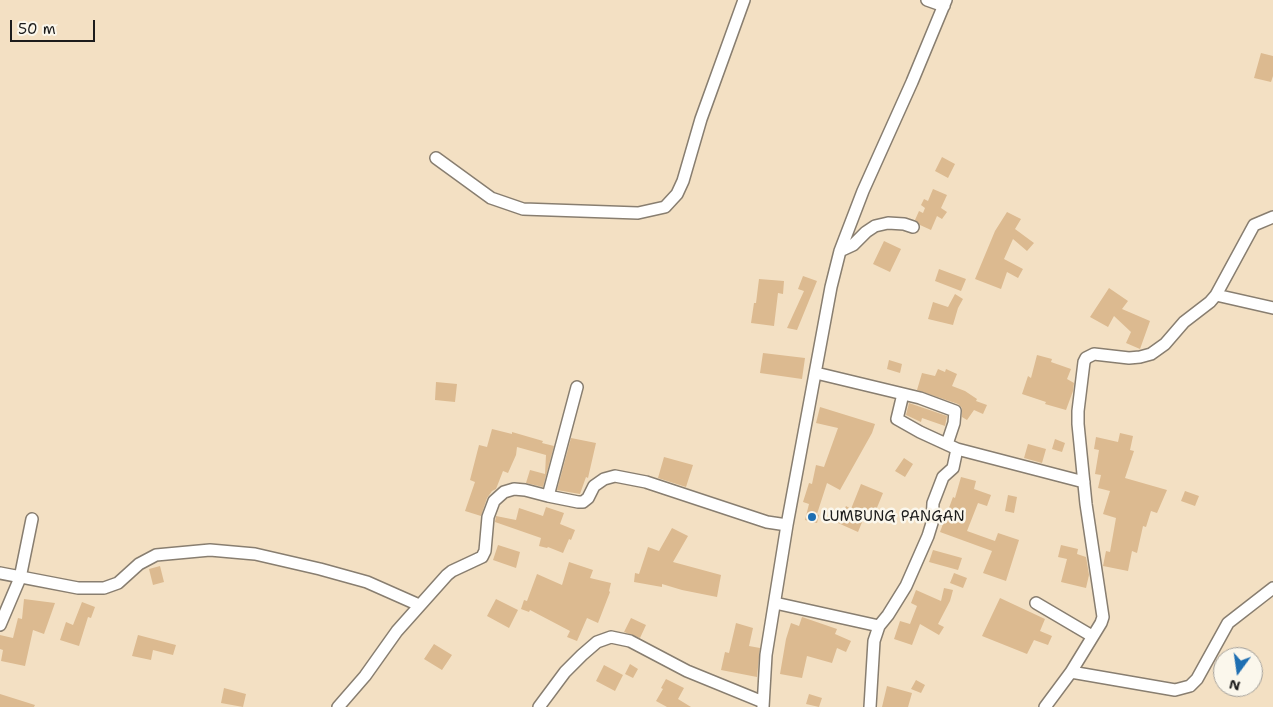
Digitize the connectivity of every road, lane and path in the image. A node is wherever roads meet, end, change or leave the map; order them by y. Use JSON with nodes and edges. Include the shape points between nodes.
{"nodes":[{"id":1,"x":744,"y":0,"type":"edge"},
{"id":2,"x":927,"y":0,"type":"edge"},
{"id":3,"x":945,"y":3,"type":"edge"},
{"id":4,"x":436,"y":158,"type":"dead end"},
{"id":5,"x":1273,"y":217,"type":"edge"},
{"id":6,"x":913,"y":228,"type":"dead end"},
{"id":7,"x":840,"y":251,"type":"junction"},
{"id":8,"x":1216,"y":294,"type":"junction"},
{"id":9,"x":1273,"y":308,"type":"edge"},
{"id":10,"x":816,"y":373,"type":"junction"},
{"id":11,"x":576,"y":387,"type":"dead end"},
{"id":12,"x":903,"y":394,"type":"junction"},
{"id":13,"x":952,"y":447,"type":"junction"},
{"id":14,"x":1084,"y":482,"type":"junction"},
{"id":15,"x":548,"y":496,"type":"junction"},
{"id":16,"x":32,"y":519,"type":"dead end"},
{"id":17,"x":786,"y":525,"type":"junction"},
{"id":18,"x":0,"y":574,"type":"edge"},
{"id":19,"x":20,"y":578,"type":"junction"},
{"id":20,"x":1273,"y":588,"type":"edge"},
{"id":21,"x":775,"y":603,"type":"junction"},
{"id":22,"x":1036,"y":603,"type":"dead end"},
{"id":23,"x":419,"y":605,"type":"junction"},
{"id":24,"x":0,"y":625,"type":"edge"},
{"id":25,"x":879,"y":626,"type":"junction"},
{"id":26,"x":1092,"y":636,"type":"junction"},
{"id":27,"x":1070,"y":672,"type":"junction"},
{"id":28,"x":763,"y":704,"type":"edge"},
{"id":29,"x":338,"y":707,"type":"edge"},
{"id":30,"x":539,"y":707,"type":"edge"},
{"id":31,"x":870,"y":707,"type":"edge"},
{"id":32,"x":1045,"y":707,"type":"edge"}],
"edges":[{"from":1,"to":4,"type":"street","via":[[700,119],[683,181],[665,207],[638,213],[523,209],[491,198]]},
{"from":2,"to":3,"type":"street"},
{"from":3,"to":7,"type":"street"},
{"from":5,"to":8,"type":"street","via":[[1254,226]]},
{"from":6,"to":7,"type":"street","via":[[888,223],[875,226],[853,245]]},
{"from":7,"to":10,"type":"street"},
{"from":8,"to":9,"type":"street"},
{"from":8,"to":14,"type":"street","via":[[1151,354],[1129,358],[1094,354],[1086,358],[1078,411]]},
{"from":10,"to":12,"type":"street"},
{"from":10,"to":17,"type":"street"},
{"from":11,"to":15,"type":"street"},
{"from":12,"to":13,"type":"street","via":[[898,421]]},
{"from":12,"to":13,"type":"street","via":[[955,411]]},
{"from":13,"to":14,"type":"street"},
{"from":13,"to":25,"type":"street","via":[[954,465],[943,477],[933,503],[928,536],[906,586]]},
{"from":14,"to":26,"type":"street","via":[[1104,616]]},
{"from":15,"to":17,"type":"street","via":[[583,502],[594,486],[615,476],[646,482],[767,522]]},
{"from":15,"to":23,"type":"street","via":[[525,490],[504,492],[494,501],[488,517],[482,557],[452,571]]},
{"from":16,"to":19,"type":"street"},
{"from":17,"to":21,"type":"street"},
{"from":18,"to":19,"type":"street"},
{"from":19,"to":23,"type":"street","via":[[78,588],[104,588],[118,583],[139,564],[156,555],[210,550],[255,554],[320,569],[367,582]]},
{"from":19,"to":24,"type":"street"},
{"from":20,"to":27,"type":"street","via":[[1228,623],[1190,686],[1175,690]]},
{"from":21,"to":25,"type":"street"},
{"from":21,"to":28,"type":"street","via":[[766,655]]},
{"from":22,"to":26,"type":"street"},
{"from":23,"to":29,"type":"street"},
{"from":25,"to":31,"type":"street","via":[[874,641]]},
{"from":26,"to":27,"type":"street"},
{"from":27,"to":32,"type":"street"},
{"from":28,"to":30,"type":"street","via":[[687,671],[630,641],[611,637],[597,642],[582,655]]}]}
